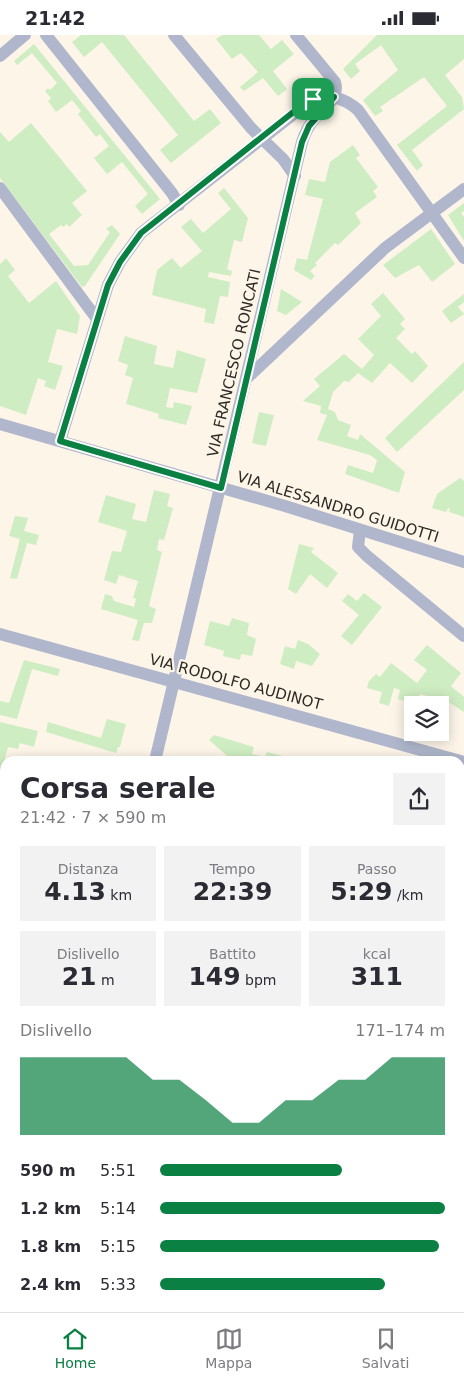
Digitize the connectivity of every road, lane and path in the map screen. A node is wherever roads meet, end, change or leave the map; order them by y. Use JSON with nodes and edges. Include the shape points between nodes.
{"nodes":[{"id":1,"x":26,"y":35,"type":"edge"},
{"id":2,"x":46,"y":35,"type":"edge"},
{"id":3,"x":174,"y":35,"type":"edge"},
{"id":4,"x":296,"y":35,"type":"edge"},
{"id":5,"x":0,"y":56,"type":"edge"},
{"id":6,"x":334,"y":97,"type":"junction"},
{"id":7,"x":261,"y":139,"type":"junction"},
{"id":8,"x":295,"y":176,"type":"junction"},
{"id":9,"x":0,"y":188,"type":"edge"},
{"id":10,"x":464,"y":189,"type":"edge"},
{"id":11,"x":179,"y":205,"type":"junction"},
{"id":12,"x":432,"y":213,"type":"junction"},
{"id":13,"x":464,"y":258,"type":"edge"},
{"id":14,"x":97,"y":319,"type":"junction"},
{"id":15,"x":247,"y":378,"type":"junction"},
{"id":16,"x":0,"y":424,"type":"edge"},
{"id":17,"x":60,"y":441,"type":"junction"},
{"id":18,"x":221,"y":488,"type":"junction"},
{"id":19,"x":360,"y":530,"type":"junction"},
{"id":20,"x":464,"y":563,"type":"edge"},
{"id":21,"x":0,"y":634,"type":"edge"},
{"id":22,"x":464,"y":635,"type":"edge"},
{"id":23,"x":174,"y":682,"type":"junction"},
{"id":24,"x":159,"y":756,"type":"edge"},
{"id":25,"x":442,"y":756,"type":"edge"}],
"edges":[{"from":1,"to":5,"type":"street"},
{"from":2,"to":11,"type":"street"},
{"from":3,"to":7,"type":"street"},
{"from":4,"to":6,"type":"street","via":[[335,82]]},
{"from":6,"to":7,"type":"street","via":[[320,96],[306,102]]},
{"from":6,"to":8,"type":"street","name":"VIA FRANCESCO RONCATI","via":[[305,134]]},
{"from":6,"to":12,"type":"street","via":[[347,101],[358,110]]},
{"from":7,"to":8,"type":"street","via":[[283,159]]},
{"from":7,"to":11,"type":"street"},
{"from":8,"to":15,"type":"street","name":"VIA FRANCESCO RONCATI"},
{"from":9,"to":14,"type":"street"},
{"from":10,"to":12,"type":"street"},
{"from":11,"to":14,"type":"street","via":[[141,233],[131,246],[113,275]]},
{"from":12,"to":13,"type":"street"},
{"from":12,"to":15,"type":"street","via":[[363,267]]},
{"from":14,"to":17,"type":"street"},
{"from":15,"to":18,"type":"street","name":"VIA FRANCESCO RONCATI"},
{"from":16,"to":17,"type":"street","name":"VIA ALESSANDRO GUIDOTTI"},
{"from":17,"to":18,"type":"street","name":"VIA ALESSANDRO GUIDOTTI"},
{"from":18,"to":19,"type":"street","name":"VIA ALESSANDRO GUIDOTTI"},
{"from":18,"to":23,"type":"street","name":"VIA FRANCESCO RONCATI"},
{"from":19,"to":20,"type":"street","name":"VIA ALESSANDRO GUIDOTTI"},
{"from":19,"to":22,"type":"street","via":[[358,547]]},
{"from":21,"to":23,"type":"street","name":"VIA RODOLFO AUDINOT"},
{"from":23,"to":24,"type":"street","name":"VIA FRANCESCO RONCATI"},
{"from":23,"to":25,"type":"street","name":"VIA RODOLFO AUDINOT"}]}
